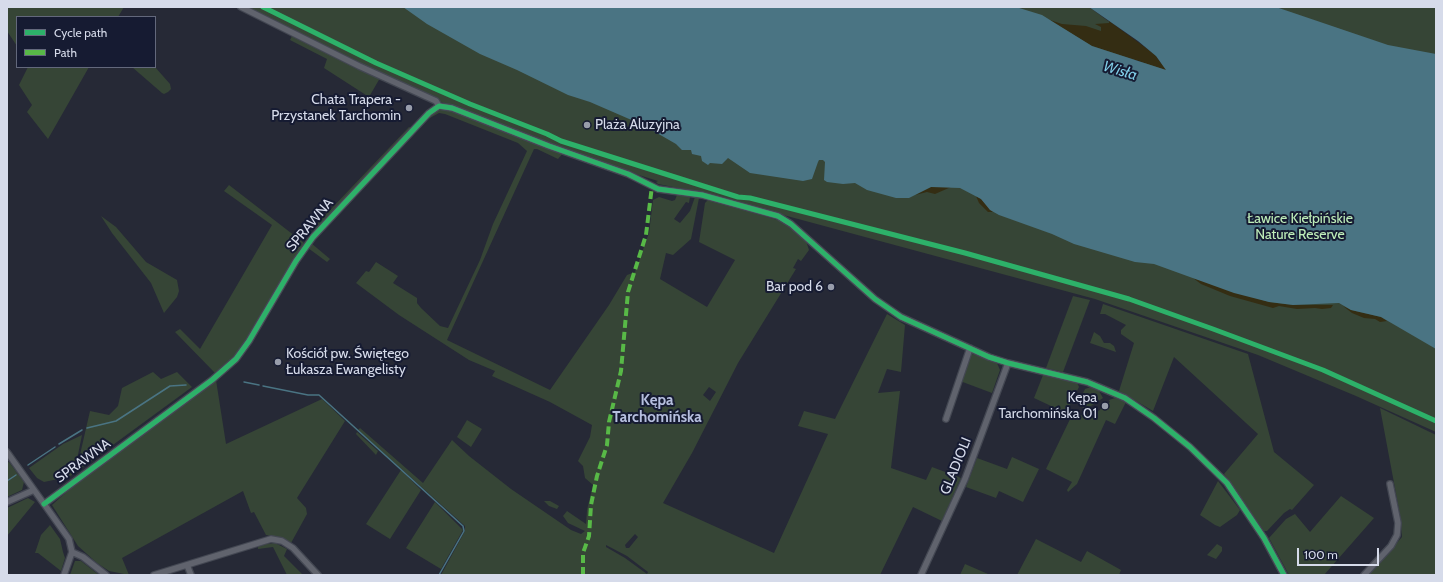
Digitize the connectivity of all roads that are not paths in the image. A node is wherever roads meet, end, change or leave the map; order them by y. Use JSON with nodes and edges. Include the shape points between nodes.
{"nodes":[{"id":1,"x":241,"y":7,"type":"edge"},
{"id":2,"x":439,"y":106,"type":"junction"},
{"id":3,"x":970,"y":348,"type":"junction"},
{"id":4,"x":1008,"y":363,"type":"junction"},
{"id":5,"x":946,"y":419,"type":"dead end"},
{"id":6,"x":7,"y":452,"type":"edge"},
{"id":7,"x":1390,"y":484,"type":"dead end"},
{"id":8,"x":34,"y":490,"type":"junction"},
{"id":9,"x":7,"y":502,"type":"edge"},
{"id":10,"x":44,"y":504,"type":"junction"},
{"id":11,"x":72,"y":552,"type":"junction"},
{"id":12,"x":187,"y":565,"type":"junction"},
{"id":13,"x":64,"y":575,"type":"edge"},
{"id":14,"x":106,"y":575,"type":"edge"},
{"id":15,"x":154,"y":575,"type":"edge"},
{"id":16,"x":191,"y":575,"type":"edge"},
{"id":17,"x":318,"y":575,"type":"edge"},
{"id":18,"x":921,"y":575,"type":"edge"},
{"id":19,"x":1284,"y":575,"type":"edge"},
{"id":20,"x":1364,"y":575,"type":"edge"}],
"edges":[{"from":1,"to":2,"type":"street","via":[[436,101]]},
{"from":2,"to":3,"type":"street","via":[[452,108],[644,180],[658,189],[702,195],[782,218],[876,299],[901,317]]},
{"from":2,"to":10,"type":"street","name":"SPRAWNA","via":[[429,112],[313,237],[236,359],[212,380]]},
{"from":3,"to":4,"type":"street"},
{"from":3,"to":5,"type":"street"},
{"from":4,"to":18,"type":"street","name":"GLADIOLI","via":[[965,479]]},
{"from":4,"to":19,"type":"street","via":[[1092,384],[1125,398],[1154,418],[1190,447],[1227,483],[1266,541]]},
{"from":6,"to":8,"type":"street"},
{"from":7,"to":20,"type":"street","via":[[1398,523],[1397,535],[1391,546]]},
{"from":8,"to":9,"type":"street"},
{"from":8,"to":10,"type":"street"},
{"from":10,"to":11,"type":"street","via":[[67,536]]},
{"from":11,"to":13,"type":"street"},
{"from":11,"to":14,"type":"street","via":[[83,557]]},
{"from":12,"to":15,"type":"street"},
{"from":12,"to":16,"type":"street"},
{"from":12,"to":17,"type":"street","via":[[274,539],[293,548]]}]}
